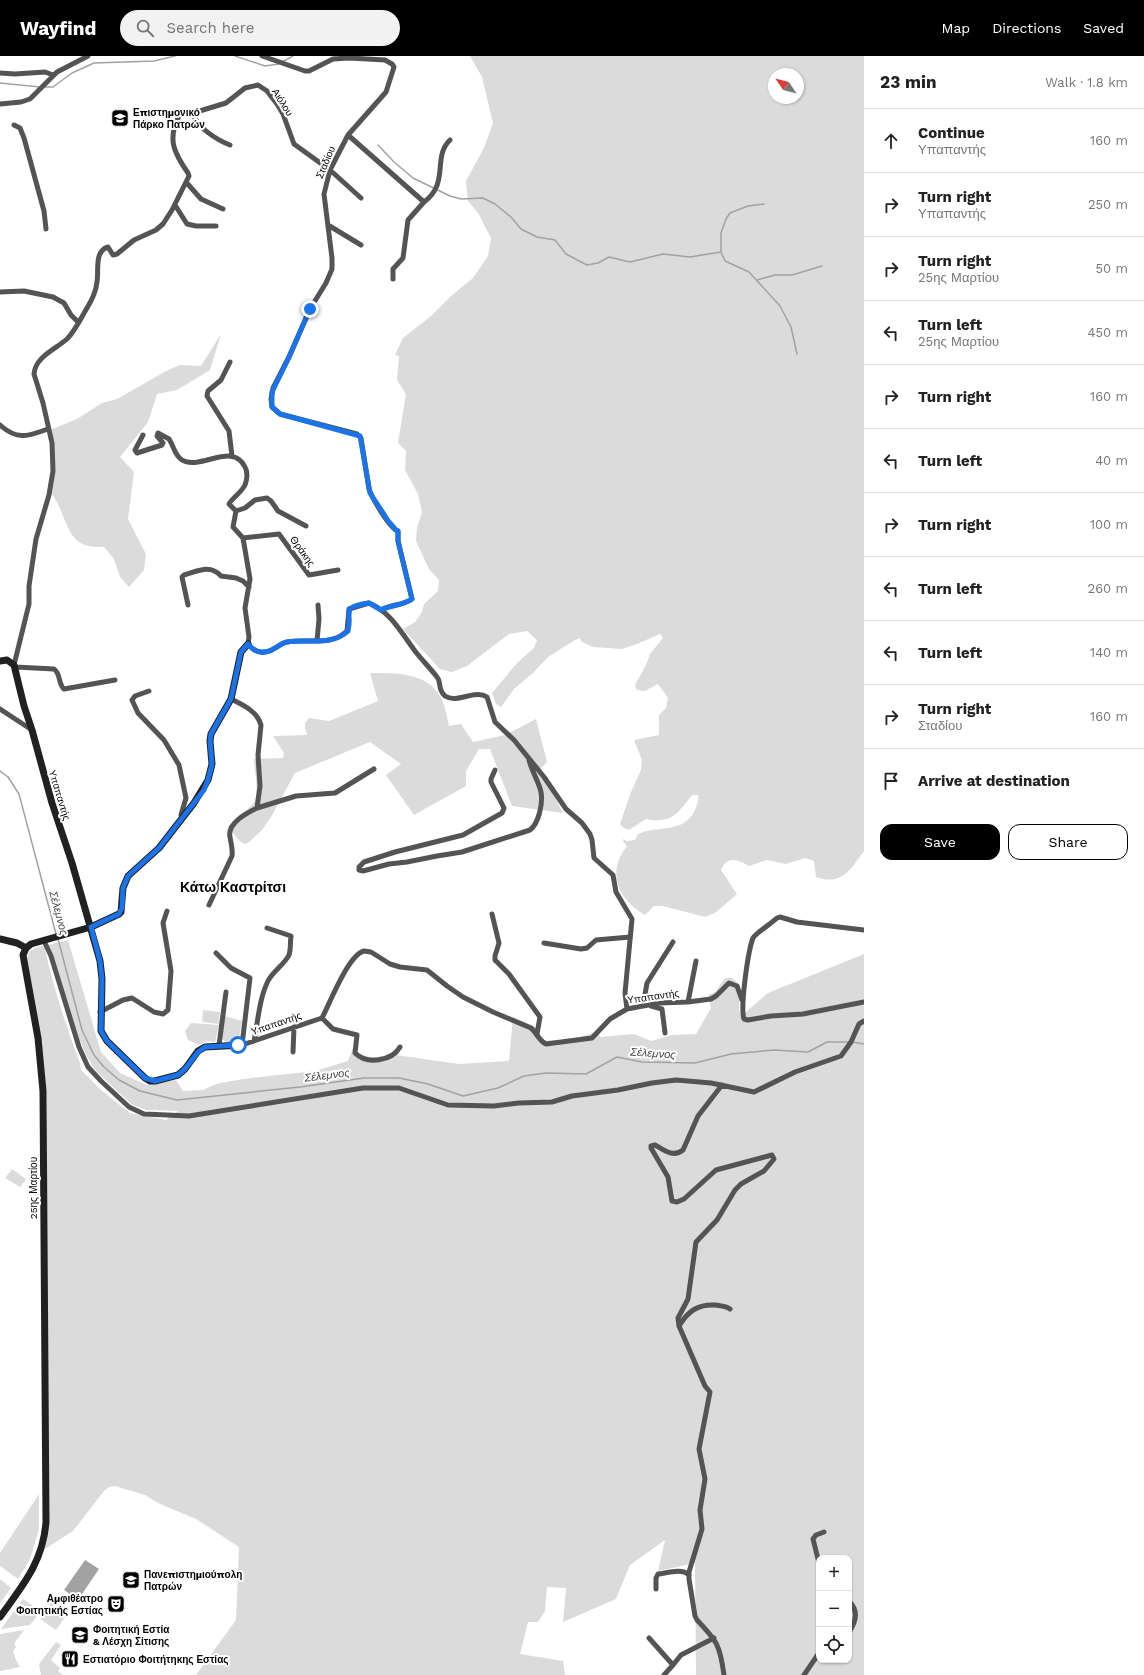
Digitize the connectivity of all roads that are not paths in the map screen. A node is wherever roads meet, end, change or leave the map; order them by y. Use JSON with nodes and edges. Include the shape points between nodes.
{"nodes":[{"id":1,"x":88,"y":56,"type":"edge"},
{"id":2,"x":262,"y":56,"type":"edge"},
{"id":3,"x":350,"y":57,"type":"edge"},
{"id":4,"x":0,"y":73,"type":"edge"},
{"id":5,"x":51,"y":77,"type":"junction"},
{"id":6,"x":0,"y":104,"type":"edge"},
{"id":7,"x":179,"y":116,"type":"dead end"},
{"id":8,"x":14,"y":125,"type":"dead end"},
{"id":9,"x":348,"y":135,"type":"junction"},
{"id":10,"x":450,"y":140,"type":"dead end"},
{"id":11,"x":230,"y":145,"type":"dead end"},
{"id":12,"x":330,"y":170,"type":"junction"},
{"id":13,"x":186,"y":182,"type":"junction"},
{"id":14,"x":361,"y":198,"type":"dead end"},
{"id":15,"x":424,"y":202,"type":"junction"},
{"id":16,"x":175,"y":204,"type":"junction"},
{"id":17,"x":222,"y":209,"type":"dead end"},
{"id":18,"x":328,"y":225,"type":"junction"},
{"id":19,"x":216,"y":226,"type":"dead end"},
{"id":20,"x":46,"y":229,"type":"dead end"},
{"id":21,"x":361,"y":245,"type":"dead end"},
{"id":22,"x":393,"y":279,"type":"dead end"},
{"id":23,"x":0,"y":292,"type":"edge"},
{"id":24,"x":78,"y":322,"type":"junction"},
{"id":25,"x":230,"y":362,"type":"dead end"},
{"id":26,"x":0,"y":425,"type":"edge"},
{"id":27,"x":48,"y":429,"type":"junction"},
{"id":28,"x":143,"y":435,"type":"dead end"},
{"id":29,"x":232,"y":456,"type":"junction"},
{"id":30,"x":236,"y":511,"type":"junction"},
{"id":31,"x":306,"y":526,"type":"dead end"},
{"id":32,"x":244,"y":538,"type":"junction"},
{"id":33,"x":338,"y":570,"type":"dead end"},
{"id":34,"x":249,"y":587,"type":"junction"},
{"id":35,"x":188,"y":605,"type":"dead end"},
{"id":36,"x":318,"y":605,"type":"dead end"},
{"id":37,"x":381,"y":610,"type":"junction"},
{"id":38,"x":317,"y":642,"type":"junction"},
{"id":39,"x":248,"y":644,"type":"junction"},
{"id":40,"x":0,"y":661,"type":"edge"},
{"id":41,"x":15,"y":666,"type":"junction"},
{"id":42,"x":115,"y":680,"type":"dead end"},
{"id":43,"x":149,"y":692,"type":"dead end"},
{"id":44,"x":231,"y":699,"type":"junction"},
{"id":45,"x":0,"y":709,"type":"edge"},
{"id":46,"x":32,"y":730,"type":"junction"},
{"id":47,"x":529,"y":759,"type":"junction"},
{"id":48,"x":374,"y":769,"type":"dead end"},
{"id":49,"x":495,"y":770,"type":"dead end"},
{"id":50,"x":257,"y":808,"type":"junction"},
{"id":51,"x":182,"y":817,"type":"junction"},
{"id":52,"x":209,"y":905,"type":"dead end"},
{"id":53,"x":167,"y":911,"type":"dead end"},
{"id":54,"x":492,"y":914,"type":"dead end"},
{"id":55,"x":91,"y":927,"type":"junction"},
{"id":56,"x":267,"y":928,"type":"dead end"},
{"id":57,"x":864,"y":930,"type":"edge"},
{"id":58,"x":630,"y":936,"type":"junction"},
{"id":59,"x":0,"y":939,"type":"edge"},
{"id":60,"x":47,"y":940,"type":"junction"},
{"id":61,"x":673,"y":942,"type":"dead end"},
{"id":62,"x":544,"y":943,"type":"dead end"},
{"id":63,"x":26,"y":948,"type":"junction"},
{"id":64,"x":216,"y":953,"type":"dead end"},
{"id":65,"x":696,"y":961,"type":"dead end"},
{"id":66,"x":226,"y":992,"type":"dead end"},
{"id":67,"x":742,"y":1000,"type":"junction"},
{"id":68,"x":688,"y":1002,"type":"junction"},
{"id":69,"x":864,"y":1002,"type":"edge"},
{"id":70,"x":646,"y":1005,"type":"junction"},
{"id":71,"x":627,"y":1009,"type":"junction"},
{"id":72,"x":100,"y":1012,"type":"junction"},
{"id":73,"x":322,"y":1018,"type":"junction"},
{"id":74,"x":864,"y":1020,"type":"edge"},
{"id":75,"x":294,"y":1027,"type":"junction"},
{"id":76,"x":665,"y":1033,"type":"dead end"},
{"id":77,"x":537,"y":1034,"type":"junction"},
{"id":78,"x":254,"y":1041,"type":"junction"},
{"id":79,"x":218,"y":1045,"type":"junction"},
{"id":80,"x":242,"y":1045,"type":"junction"},
{"id":81,"x":400,"y":1047,"type":"dead end"},
{"id":82,"x":293,"y":1052,"type":"dead end"},
{"id":83,"x":722,"y":1085,"type":"junction"},
{"id":84,"x":730,"y":1310,"type":"dead end"},
{"id":85,"x":679,"y":1326,"type":"junction"},
{"id":86,"x":824,"y":1532,"type":"dead end"},
{"id":87,"x":817,"y":1555,"type":"edge"},
{"id":88,"x":689,"y":1575,"type":"junction"},
{"id":89,"x":656,"y":1589,"type":"dead end"},
{"id":90,"x":852,"y":1607,"type":"edge"},
{"id":91,"x":0,"y":1617,"type":"edge"},
{"id":92,"x":852,"y":1627,"type":"edge"},
{"id":93,"x":649,"y":1638,"type":"dead end"},
{"id":94,"x":714,"y":1638,"type":"junction"},
{"id":95,"x":816,"y":1657,"type":"edge"},
{"id":96,"x":673,"y":1665,"type":"junction"},
{"id":97,"x":664,"y":1675,"type":"edge"},
{"id":98,"x":724,"y":1675,"type":"edge"},
{"id":99,"x":804,"y":1675,"type":"edge"}],
"edges":[{"from":1,"to":5,"type":"street"},
{"from":2,"to":3,"type":"street","name":"Σταδίου","via":[[299,70],[309,71],[326,62]]},
{"from":3,"to":9,"type":"street","name":"Σταδίου","via":[[385,60],[394,67],[389,86],[383,96]]},
{"from":4,"to":5,"type":"street","via":[[41,72]]},
{"from":5,"to":6,"type":"street","via":[[33,98]]},
{"from":7,"to":13,"type":"street","via":[[172,136],[177,155],[189,174]]},
{"from":8,"to":20,"type":"street","via":[[20,128],[24,138]]},
{"from":9,"to":12,"type":"street","name":"Σταδίου"},
{"from":9,"to":15,"type":"street"},
{"from":10,"to":15,"type":"street","via":[[444,150],[439,181]]},
{"from":11,"to":12,"type":"street","name":"Αιόλου","via":[[206,132],[193,113],[226,103],[244,88],[258,85],[267,91],[277,104],[294,144]]},
{"from":12,"to":14,"type":"street","name":"Αιόλου"},
{"from":12,"to":18,"type":"street","name":"Σταδίου","via":[[324,190]]},
{"from":13,"to":16,"type":"street"},
{"from":13,"to":17,"type":"street","via":[[201,199]]},
{"from":15,"to":22,"type":"street","via":[[408,220],[403,258],[393,269]]},
{"from":16,"to":19,"type":"street","via":[[187,224]]},
{"from":16,"to":24,"type":"street","via":[[166,220],[156,230],[137,238],[114,255],[108,247],[101,251],[98,258],[96,289]]},
{"from":18,"to":21,"type":"street"},
{"from":18,"to":37,"type":"street","name":"Σταδίου","via":[[332,258],[329,276],[310,309],[273,388],[272,407],[280,414],[360,436],[369,489],[389,522],[398,531],[398,541],[412,599]]},
{"from":23,"to":24,"type":"street","via":[[24,291],[53,297],[64,303]]},
{"from":24,"to":27,"type":"street","via":[[67,338],[47,354],[35,369],[34,374]]},
{"from":25,"to":29,"type":"street","via":[[221,380],[208,391],[207,396],[229,431]]},
{"from":26,"to":27,"type":"street","via":[[6,430],[26,437]]},
{"from":27,"to":41,"type":"street","via":[[53,454],[51,484],[36,539],[29,604]]},
{"from":28,"to":29,"type":"street","via":[[135,450],[137,453],[162,445],[158,433],[169,439],[178,456],[188,462]]},
{"from":29,"to":30,"type":"street","via":[[242,463],[246,472],[244,487],[229,504]]},
{"from":30,"to":31,"type":"street","via":[[254,500],[267,498],[280,513]]},
{"from":30,"to":32,"type":"street","via":[[233,527]]},
{"from":32,"to":33,"type":"street","name":"Θράκης","via":[[279,534],[309,575]]},
{"from":32,"to":34,"type":"street","via":[[250,577]]},
{"from":34,"to":35,"type":"street","via":[[240,579],[221,576],[211,569],[184,575],[182,577]]},
{"from":34,"to":39,"type":"street","via":[[246,608]]},
{"from":36,"to":38,"type":"street"},
{"from":37,"to":38,"type":"street","via":[[369,603],[351,608],[348,611],[349,627],[346,632],[333,639]]},
{"from":37,"to":47,"type":"street","via":[[393,620],[414,651],[437,678],[444,695],[449,698],[486,696],[495,722]]},
{"from":38,"to":39,"type":"street","via":[[286,642],[266,653],[257,651]]},
{"from":39,"to":44,"type":"street","via":[[241,652]]},
{"from":40,"to":41,"type":"street","via":[[7,660]]},
{"from":41,"to":42,"type":"street","via":[[54,669],[64,689]]},
{"from":41,"to":46,"type":"street","name":"Υπαπαντής"},
{"from":43,"to":51,"type":"street","via":[[135,696],[132,700],[138,713],[164,740],[179,765],[186,798]]},
{"from":44,"to":50,"type":"street","via":[[256,714],[261,725]]},
{"from":44,"to":51,"type":"street","via":[[211,734],[212,764],[204,790]]},
{"from":45,"to":46,"type":"street"},
{"from":46,"to":55,"type":"street","name":"Υπαπαντής"},
{"from":47,"to":49,"type":"street","via":[[542,797],[537,821],[530,830],[462,852],[359,870],[358,867],[364,862],[467,833],[502,813],[504,808],[490,779]]},
{"from":47,"to":58,"type":"street","via":[[566,809],[590,834],[594,858],[613,875],[616,892],[631,915]]},
{"from":48,"to":50,"type":"street","via":[[335,793],[296,796]]},
{"from":50,"to":52,"type":"street","via":[[239,819],[230,832],[232,856]]},
{"from":51,"to":55,"type":"street","via":[[159,848],[128,876],[123,888],[122,908],[119,914]]},
{"from":53,"to":72,"type":"street","via":[[163,923],[171,971],[168,1010],[164,1014],[154,1012],[132,998]]},
{"from":54,"to":77,"type":"street","via":[[499,943],[495,960],[509,974],[540,1017]]},
{"from":55,"to":60,"type":"street"},
{"from":55,"to":72,"type":"street","name":"Υπαπαντής","via":[[100,961]]},
{"from":56,"to":78,"type":"street","via":[[291,936],[286,959],[267,982]]},
{"from":57,"to":67,"type":"street","via":[[777,918],[754,938]]},
{"from":58,"to":62,"type":"street","via":[[596,940],[587,948],[581,949]]},
{"from":58,"to":71,"type":"street","via":[[625,993]]},
{"from":59,"to":63,"type":"street"},
{"from":60,"to":63,"type":"street"},
{"from":60,"to":83,"type":"street","via":[[79,1047],[88,1067],[129,1107],[144,1114],[189,1116],[363,1088],[399,1088],[448,1105],[494,1106],[552,1102],[572,1096],[664,1080],[694,1080]]},
{"from":61,"to":70,"type":"street","via":[[647,983]]},
{"from":63,"to":91,"type":"street","name":"25ης Μαρτίου","via":[[23,955],[38,1038],[43,1091],[46,1522],[36,1565]]},
{"from":64,"to":80,"type":"street","via":[[231,968],[250,978]]},
{"from":65,"to":68,"type":"street"},
{"from":66,"to":79,"type":"street"},
{"from":67,"to":68,"type":"street","name":"Υπαπαντής","via":[[735,984],[727,983],[713,998]]},
{"from":67,"to":69,"type":"street","via":[[743,1017],[748,1020],[803,1014]]},
{"from":68,"to":70,"type":"street","name":"Υπαπαντής"},
{"from":70,"to":71,"type":"street","name":"Υπαπαντής"},
{"from":70,"to":76,"type":"street","via":[[662,1009]]},
{"from":71,"to":77,"type":"street","name":"Υπαπαντής","via":[[588,1039],[546,1044]]},
{"from":72,"to":79,"type":"street","name":"Υπαπαντής","via":[[103,1037],[150,1081],[178,1075],[202,1048]]},
{"from":73,"to":75,"type":"street","name":"Υπαπαντής"},
{"from":73,"to":77,"type":"street","name":"Υπαπαντής","via":[[342,976],[357,954],[366,951],[400,967],[427,970],[463,997],[531,1028]]},
{"from":73,"to":81,"type":"street","via":[[333,1029],[357,1035],[355,1053],[360,1057],[380,1059],[392,1055]]},
{"from":74,"to":83,"type":"street","via":[[857,1027],[845,1051],[836,1058],[794,1072],[754,1092]]},
{"from":75,"to":78,"type":"street","name":"Υπαπαντής"},
{"from":75,"to":82,"type":"street"},
{"from":78,"to":80,"type":"street","name":"Υπαπαντής"},
{"from":79,"to":80,"type":"street","name":"Υπαπαντής"},
{"from":83,"to":85,"type":"street","via":[[698,1116],[683,1150],[672,1154],[655,1145],[651,1146],[668,1177],[672,1201],[684,1199],[716,1170],[772,1156],[774,1159],[764,1171],[735,1190],[716,1220],[696,1242],[688,1299],[678,1316]]},
{"from":84,"to":85,"type":"street","via":[[718,1306],[700,1306],[689,1312]]},
{"from":85,"to":88,"type":"street","via":[[710,1392],[699,1449],[705,1479],[700,1510],[702,1528]]},
{"from":86,"to":87,"type":"street","via":[[813,1539]]},
{"from":88,"to":89,"type":"street","via":[[681,1571],[658,1574]]},
{"from":88,"to":94,"type":"street","via":[[696,1620]]},
{"from":90,"to":92,"type":"street","via":[[856,1614],[856,1621]]},
{"from":93,"to":96,"type":"street"},
{"from":94,"to":96,"type":"street","via":[[681,1655]]},
{"from":94,"to":98,"type":"street","via":[[721,1656]]},
{"from":95,"to":99,"type":"street"},
{"from":96,"to":97,"type":"street"}]}
